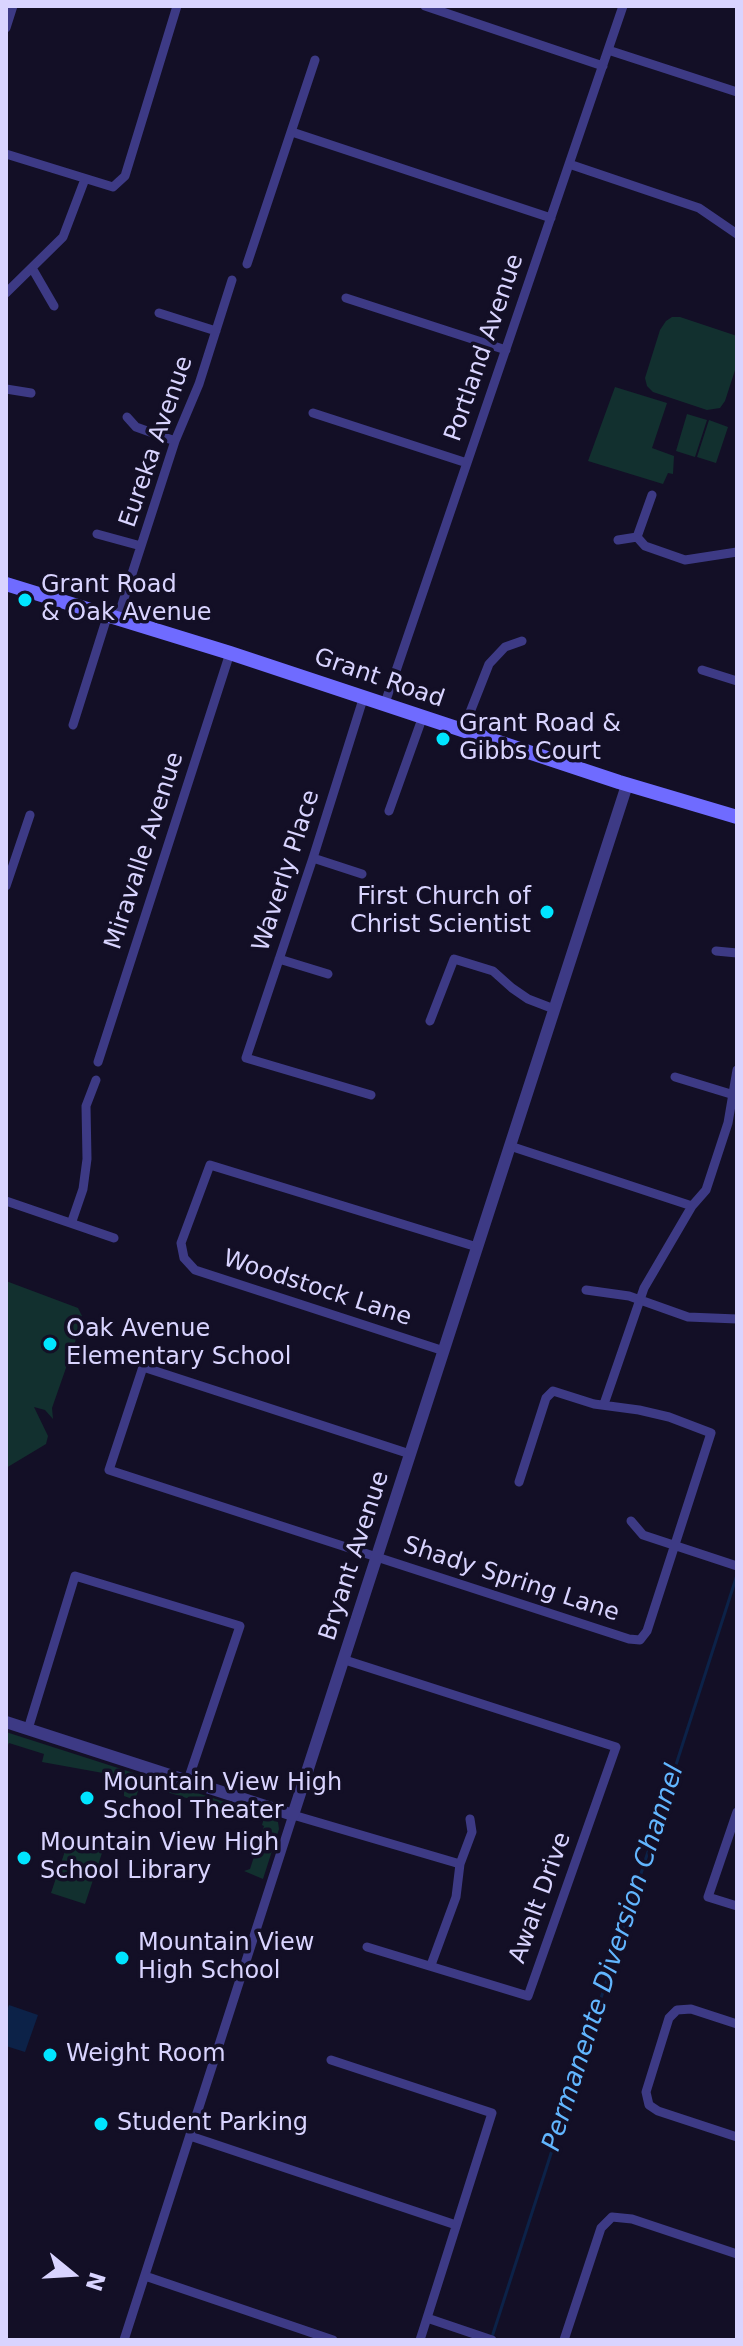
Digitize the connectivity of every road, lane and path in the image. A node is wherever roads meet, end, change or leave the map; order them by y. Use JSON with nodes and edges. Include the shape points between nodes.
{"nodes":[{"id":1,"x":13,"y":6,"type":"edge"},
{"id":2,"x":177,"y":6,"type":"edge"},
{"id":3,"x":425,"y":6,"type":"edge"},
{"id":4,"x":623,"y":6,"type":"edge"},
{"id":5,"x":6,"y":28,"type":"edge"},
{"id":6,"x":608,"y":50,"type":"junction"},
{"id":7,"x":315,"y":60,"type":"dead end"},
{"id":8,"x":603,"y":66,"type":"junction"},
{"id":9,"x":737,"y":92,"type":"edge"},
{"id":10,"x":292,"y":132,"type":"junction"},
{"id":11,"x":6,"y":154,"type":"edge"},
{"id":12,"x":569,"y":164,"type":"junction"},
{"id":13,"x":85,"y":179,"type":"junction"},
{"id":14,"x":551,"y":218,"type":"junction"},
{"id":15,"x":737,"y":234,"type":"edge"},
{"id":16,"x":247,"y":264,"type":"dead end"},
{"id":17,"x":32,"y":268,"type":"junction"},
{"id":18,"x":232,"y":280,"type":"dead end"},
{"id":19,"x":6,"y":293,"type":"edge"},
{"id":20,"x":346,"y":298,"type":"dead end"},
{"id":21,"x":54,"y":306,"type":"dead end"},
{"id":22,"x":159,"y":313,"type":"dead end"},
{"id":23,"x":216,"y":331,"type":"junction"},
{"id":24,"x":506,"y":350,"type":"junction"},
{"id":25,"x":6,"y":389,"type":"edge"},
{"id":26,"x":31,"y":393,"type":"dead end"},
{"id":27,"x":313,"y":413,"type":"dead end"},
{"id":28,"x":127,"y":417,"type":"dead end"},
{"id":29,"x":175,"y":441,"type":"junction"},
{"id":30,"x":467,"y":463,"type":"junction"},
{"id":31,"x":652,"y":495,"type":"dead end"},
{"id":32,"x":97,"y":534,"type":"dead end"},
{"id":33,"x":637,"y":537,"type":"junction"},
{"id":34,"x":618,"y":540,"type":"dead end"},
{"id":35,"x":141,"y":546,"type":"junction"},
{"id":36,"x":737,"y":552,"type":"edge"},
{"id":37,"x":6,"y":584,"type":"edge"},
{"id":38,"x":113,"y":616,"type":"junction"},
{"id":39,"x":522,"y":641,"type":"dead end"},
{"id":40,"x":230,"y":653,"type":"junction"},
{"id":41,"x":702,"y":670,"type":"dead end"},
{"id":42,"x":737,"y":681,"type":"edge"},
{"id":43,"x":364,"y":696,"type":"junction"},
{"id":44,"x":385,"y":703,"type":"junction"},
{"id":45,"x":423,"y":716,"type":"junction"},
{"id":46,"x":73,"y":725,"type":"dead end"},
{"id":47,"x":463,"y":730,"type":"junction"},
{"id":48,"x":627,"y":785,"type":"junction"},
{"id":49,"x":389,"y":811,"type":"dead end"},
{"id":50,"x":30,"y":815,"type":"dead end"},
{"id":51,"x":737,"y":817,"type":"edge"},
{"id":52,"x":313,"y":858,"type":"junction"},
{"id":53,"x":362,"y":874,"type":"dead end"},
{"id":54,"x":6,"y":886,"type":"edge"},
{"id":55,"x":716,"y":951,"type":"dead end"},
{"id":56,"x":737,"y":953,"type":"edge"},
{"id":57,"x":279,"y":959,"type":"junction"},
{"id":58,"x":328,"y":974,"type":"dead end"},
{"id":59,"x":554,"y":1009,"type":"junction"},
{"id":60,"x":430,"y":1021,"type":"dead end"},
{"id":61,"x":98,"y":1062,"type":"dead end"},
{"id":62,"x":737,"y":1070,"type":"edge"},
{"id":63,"x":675,"y":1077,"type":"dead end"},
{"id":64,"x":96,"y":1080,"type":"dead end"},
{"id":65,"x":371,"y":1095,"type":"dead end"},
{"id":66,"x":734,"y":1095,"type":"junction"},
{"id":67,"x":510,"y":1146,"type":"junction"},
{"id":68,"x":6,"y":1201,"type":"edge"},
{"id":69,"x":692,"y":1206,"type":"junction"},
{"id":70,"x":72,"y":1221,"type":"junction"},
{"id":71,"x":114,"y":1238,"type":"dead end"},
{"id":72,"x":477,"y":1247,"type":"junction"},
{"id":73,"x":586,"y":1290,"type":"dead end"},
{"id":74,"x":639,"y":1300,"type":"junction"},
{"id":75,"x":737,"y":1319,"type":"edge"},
{"id":76,"x":444,"y":1351,"type":"junction"},
{"id":77,"x":604,"y":1404,"type":"junction"},
{"id":78,"x":410,"y":1454,"type":"junction"},
{"id":79,"x":519,"y":1482,"type":"dead end"},
{"id":80,"x":631,"y":1521,"type":"dead end"},
{"id":81,"x":674,"y":1545,"type":"junction"},
{"id":82,"x":377,"y":1557,"type":"junction"},
{"id":83,"x":735,"y":1566,"type":"edge"},
{"id":84,"x":345,"y":1660,"type":"junction"},
{"id":85,"x":6,"y":1722,"type":"edge"},
{"id":86,"x":28,"y":1729,"type":"junction"},
{"id":87,"x":187,"y":1783,"type":"junction"},
{"id":88,"x":737,"y":1812,"type":"edge"},
{"id":89,"x":293,"y":1815,"type":"junction"},
{"id":90,"x":470,"y":1819,"type":"dead end"},
{"id":91,"x":460,"y":1864,"type":"junction"},
{"id":92,"x":737,"y":1906,"type":"edge"},
{"id":93,"x":367,"y":1947,"type":"dead end"},
{"id":94,"x":431,"y":1965,"type":"junction"},
{"id":95,"x":737,"y":2024,"type":"edge"},
{"id":96,"x":331,"y":2060,"type":"dead end"},
{"id":97,"x":190,"y":2136,"type":"junction"},
{"id":98,"x":737,"y":2137,"type":"edge"},
{"id":99,"x":456,"y":2225,"type":"junction"},
{"id":100,"x":737,"y":2254,"type":"edge"},
{"id":101,"x":145,"y":2276,"type":"junction"},
{"id":102,"x":427,"y":2318,"type":"junction"},
{"id":103,"x":488,"y":2338,"type":"edge"},
{"id":104,"x":124,"y":2340,"type":"edge"},
{"id":105,"x":333,"y":2340,"type":"edge"},
{"id":106,"x":420,"y":2340,"type":"edge"},
{"id":107,"x":564,"y":2340,"type":"edge"}],
"edges":[{"from":1,"to":5,"type":"street"},
{"from":2,"to":13,"type":"street","via":[[125,176],[113,187]]},
{"from":3,"to":8,"type":"street"},
{"from":4,"to":6,"type":"street","name":"Portland Avenue"},
{"from":6,"to":8,"type":"street","name":"Portland Avenue"},
{"from":6,"to":9,"type":"street"},
{"from":7,"to":10,"type":"street"},
{"from":8,"to":12,"type":"street","name":"Portland Avenue"},
{"from":10,"to":14,"type":"street"},
{"from":10,"to":16,"type":"street"},
{"from":11,"to":13,"type":"street"},
{"from":12,"to":14,"type":"street","name":"Portland Avenue"},
{"from":12,"to":15,"type":"street","via":[[699,208]]},
{"from":13,"to":17,"type":"street","via":[[63,237]]},
{"from":14,"to":24,"type":"street","name":"Portland Avenue"},
{"from":17,"to":19,"type":"street"},
{"from":17,"to":21,"type":"street"},
{"from":18,"to":23,"type":"street","name":"Eureka Avenue"},
{"from":20,"to":24,"type":"street"},
{"from":22,"to":23,"type":"street"},
{"from":23,"to":29,"type":"street","name":"Eureka Avenue"},
{"from":24,"to":30,"type":"street","name":"Portland Avenue"},
{"from":25,"to":26,"type":"street"},
{"from":27,"to":30,"type":"street"},
{"from":28,"to":29,"type":"street","via":[[136,427]]},
{"from":29,"to":35,"type":"street","name":"Eureka Avenue"},
{"from":30,"to":44,"type":"street","name":"Portland Avenue"},
{"from":31,"to":33,"type":"street"},
{"from":32,"to":35,"type":"street"},
{"from":33,"to":34,"type":"street"},
{"from":33,"to":36,"type":"street","via":[[645,546],[685,560]]},
{"from":35,"to":38,"type":"street","name":"Eureka Avenue"},
{"from":37,"to":38,"type":"main road","name":"Grant Road"},
{"from":38,"to":40,"type":"main road","name":"Grant Road"},
{"from":38,"to":46,"type":"street","name":"Eureka Avenue"},
{"from":39,"to":47,"type":"street","via":[[505,647],[489,664]]},
{"from":40,"to":43,"type":"main road","name":"Grant Road"},
{"from":40,"to":61,"type":"street","name":"Miravalle Avenue"},
{"from":41,"to":42,"type":"street"},
{"from":43,"to":44,"type":"main road","name":"Grant Road"},
{"from":43,"to":52,"type":"street","name":"Waverly Place"},
{"from":44,"to":45,"type":"main road","name":"Grant Road"},
{"from":45,"to":47,"type":"main road","name":"Grant Road"},
{"from":45,"to":49,"type":"street"},
{"from":47,"to":48,"type":"main road","name":"Grant Road"},
{"from":48,"to":51,"type":"main road","name":"Grant Road"},
{"from":48,"to":59,"type":"street","name":"Bryant Avenue"},
{"from":50,"to":54,"type":"street"},
{"from":52,"to":53,"type":"street"},
{"from":52,"to":57,"type":"street","name":"Waverly Place"},
{"from":55,"to":56,"type":"street"},
{"from":57,"to":58,"type":"street"},
{"from":57,"to":65,"type":"street","name":"Waverly Place","via":[[246,1058]]},
{"from":59,"to":60,"type":"street","via":[[528,999],[493,971],[454,959]]},
{"from":59,"to":67,"type":"street","name":"Bryant Avenue"},
{"from":62,"to":66,"type":"street"},
{"from":63,"to":66,"type":"street"},
{"from":64,"to":70,"type":"street","via":[[86,1106],[87,1159]]},
{"from":66,"to":69,"type":"street","via":[[706,1190]]},
{"from":67,"to":69,"type":"street"},
{"from":67,"to":72,"type":"street","name":"Bryant Avenue"},
{"from":68,"to":70,"type":"street"},
{"from":69,"to":74,"type":"street"},
{"from":70,"to":71,"type":"street"},
{"from":72,"to":76,"type":"street","name":"Bryant Avenue"},
{"from":72,"to":76,"type":"street","name":"Woodstock Lane","via":[[210,1165],[181,1243],[184,1258],[195,1270]]},
{"from":73,"to":74,"type":"street"},
{"from":74,"to":75,"type":"street","via":[[688,1317]]},
{"from":74,"to":77,"type":"street"},
{"from":76,"to":78,"type":"street","name":"Bryant Avenue"},
{"from":77,"to":79,"type":"street","via":[[550,1393]]},
{"from":77,"to":81,"type":"street","via":[[669,1417],[711,1433]]},
{"from":78,"to":82,"type":"street","name":"Bryant Avenue"},
{"from":78,"to":82,"type":"street","name":"Shady Spring Lane","via":[[143,1367],[109,1470]]},
{"from":80,"to":81,"type":"street","via":[[643,1535]]},
{"from":81,"to":82,"type":"street","name":"Shady Spring Lane","via":[[640,1640]]},
{"from":81,"to":83,"type":"street"},
{"from":82,"to":84,"type":"street","name":"Bryant Avenue"},
{"from":84,"to":89,"type":"street","name":"Bryant Avenue"},
{"from":84,"to":94,"type":"street","name":"Awalt Drive","via":[[616,1747],[528,1996]]},
{"from":85,"to":86,"type":"street"},
{"from":86,"to":87,"type":"street"},
{"from":86,"to":87,"type":"street","via":[[75,1576],[240,1626]]},
{"from":87,"to":89,"type":"street"},
{"from":88,"to":92,"type":"street","via":[[708,1897]]},
{"from":89,"to":91,"type":"street"},
{"from":89,"to":97,"type":"street","name":"Bryant Avenue"},
{"from":90,"to":91,"type":"street","via":[[472,1832]]},
{"from":91,"to":94,"type":"street","via":[[456,1897]]},
{"from":93,"to":94,"type":"street","name":"Awalt Drive"},
{"from":95,"to":98,"type":"street","via":[[691,2009],[677,2010],[669,2018],[646,2092],[649,2105],[658,2111]]},
{"from":96,"to":99,"type":"street","via":[[492,2113]]},
{"from":97,"to":99,"type":"street"},
{"from":97,"to":101,"type":"street","name":"Bryant Avenue"},
{"from":99,"to":102,"type":"street"},
{"from":100,"to":107,"type":"street","via":[[612,2217],[601,2228]]},
{"from":101,"to":104,"type":"street","name":"Bryant Avenue"},
{"from":101,"to":105,"type":"street"},
{"from":102,"to":103,"type":"street"},
{"from":102,"to":106,"type":"street"}]}
